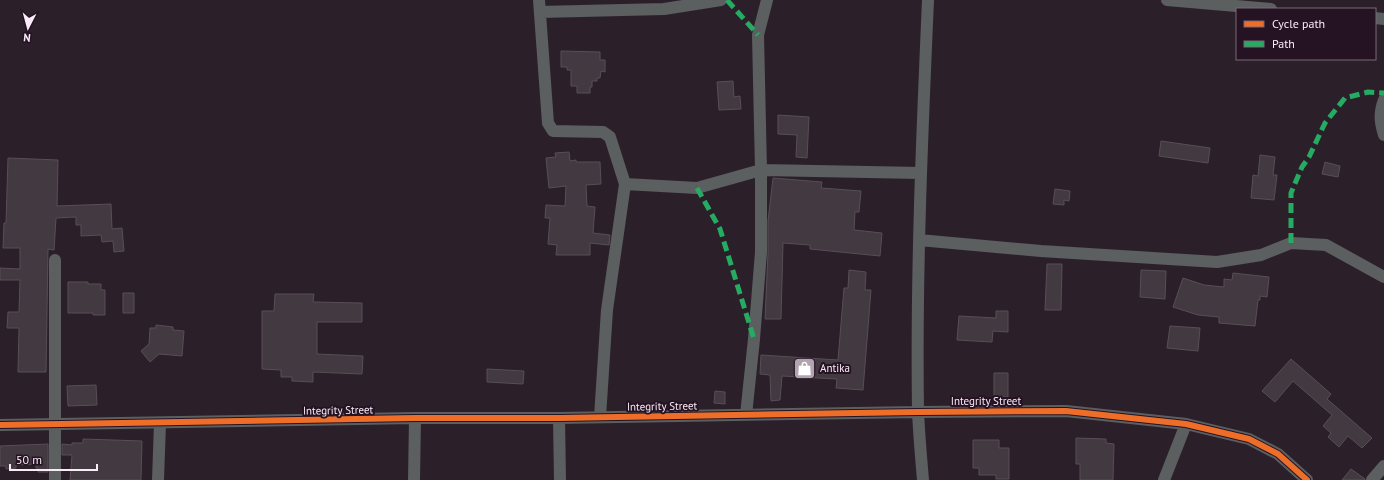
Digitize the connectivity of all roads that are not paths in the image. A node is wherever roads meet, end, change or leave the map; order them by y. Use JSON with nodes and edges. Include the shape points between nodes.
{"nodes":[{"id":1,"x":539,"y":0,"type":"edge"},
{"id":2,"x":721,"y":0,"type":"edge"},
{"id":3,"x":766,"y":0,"type":"edge"},
{"id":4,"x":928,"y":0,"type":"edge"},
{"id":5,"x":1167,"y":0,"type":"edge"},
{"id":6,"x":1259,"y":8,"type":"edge"},
{"id":7,"x":540,"y":12,"type":"junction"},
{"id":8,"x":1384,"y":100,"type":"edge"},
{"id":9,"x":1384,"y":135,"type":"edge"},
{"id":10,"x":761,"y":170,"type":"junction"},
{"id":11,"x":920,"y":173,"type":"junction"},
{"id":12,"x":625,"y":184,"type":"junction"},
{"id":13,"x":919,"y":240,"type":"junction"},
{"id":14,"x":56,"y":260,"type":"dead end"},
{"id":15,"x":1384,"y":277,"type":"edge"},
{"id":16,"x":918,"y":412,"type":"junction"},
{"id":17,"x":746,"y":415,"type":"junction"},
{"id":18,"x":600,"y":417,"type":"junction"},
{"id":19,"x":415,"y":418,"type":"junction"},
{"id":20,"x":559,"y":418,"type":"junction"},
{"id":21,"x":160,"y":423,"type":"junction"},
{"id":22,"x":1186,"y":424,"type":"junction"},
{"id":23,"x":0,"y":425,"type":"edge"},
{"id":24,"x":55,"y":425,"type":"junction"},
{"id":25,"x":1384,"y":466,"type":"edge"},
{"id":26,"x":55,"y":480,"type":"edge"},
{"id":27,"x":158,"y":480,"type":"edge"},
{"id":28,"x":414,"y":480,"type":"edge"},
{"id":29,"x":560,"y":480,"type":"edge"},
{"id":30,"x":923,"y":480,"type":"edge"},
{"id":31,"x":1164,"y":480,"type":"edge"},
{"id":32,"x":1307,"y":480,"type":"edge"},
{"id":33,"x":1372,"y":480,"type":"edge"}],
"edges":[{"from":1,"to":7,"type":"street"},
{"from":2,"to":7,"type":"street","via":[[664,9]]},
{"from":3,"to":10,"type":"street","via":[[758,35]]},
{"from":4,"to":11,"type":"street"},
{"from":5,"to":6,"type":"street"},
{"from":7,"to":12,"type":"street","via":[[548,123],[553,131],[603,132],[610,137]]},
{"from":8,"to":9,"type":"street","via":[[1380,123]]},
{"from":10,"to":11,"type":"street"},
{"from":10,"to":12,"type":"street","via":[[697,188]]},
{"from":10,"to":17,"type":"street","via":[[761,252]]},
{"from":11,"to":13,"type":"street"},
{"from":12,"to":18,"type":"street","via":[[607,310]]},
{"from":13,"to":15,"type":"street","via":[[1218,262],[1261,255],[1291,243],[1319,245],[1326,246]]},
{"from":13,"to":16,"type":"street"},
{"from":14,"to":24,"type":"street"},
{"from":16,"to":17,"type":"street","name":"Integrity Street"},
{"from":16,"to":22,"type":"street","name":"Integrity Street","via":[[1066,411]]},
{"from":16,"to":30,"type":"street"},
{"from":17,"to":18,"type":"street","name":"Integrity Street"},
{"from":18,"to":20,"type":"street","name":"Integrity Street"},
{"from":19,"to":20,"type":"street","name":"Integrity Street"},
{"from":19,"to":21,"type":"street","name":"Integrity Street"},
{"from":19,"to":28,"type":"street"},
{"from":20,"to":29,"type":"street"},
{"from":21,"to":24,"type":"street","name":"Integrity Street"},
{"from":21,"to":27,"type":"street"},
{"from":22,"to":31,"type":"street"},
{"from":22,"to":32,"type":"street","name":"Integrity Street","via":[[1249,439],[1278,454]]},
{"from":23,"to":24,"type":"street","name":"Integrity Street"},
{"from":24,"to":26,"type":"street"},
{"from":25,"to":33,"type":"street"}]}
